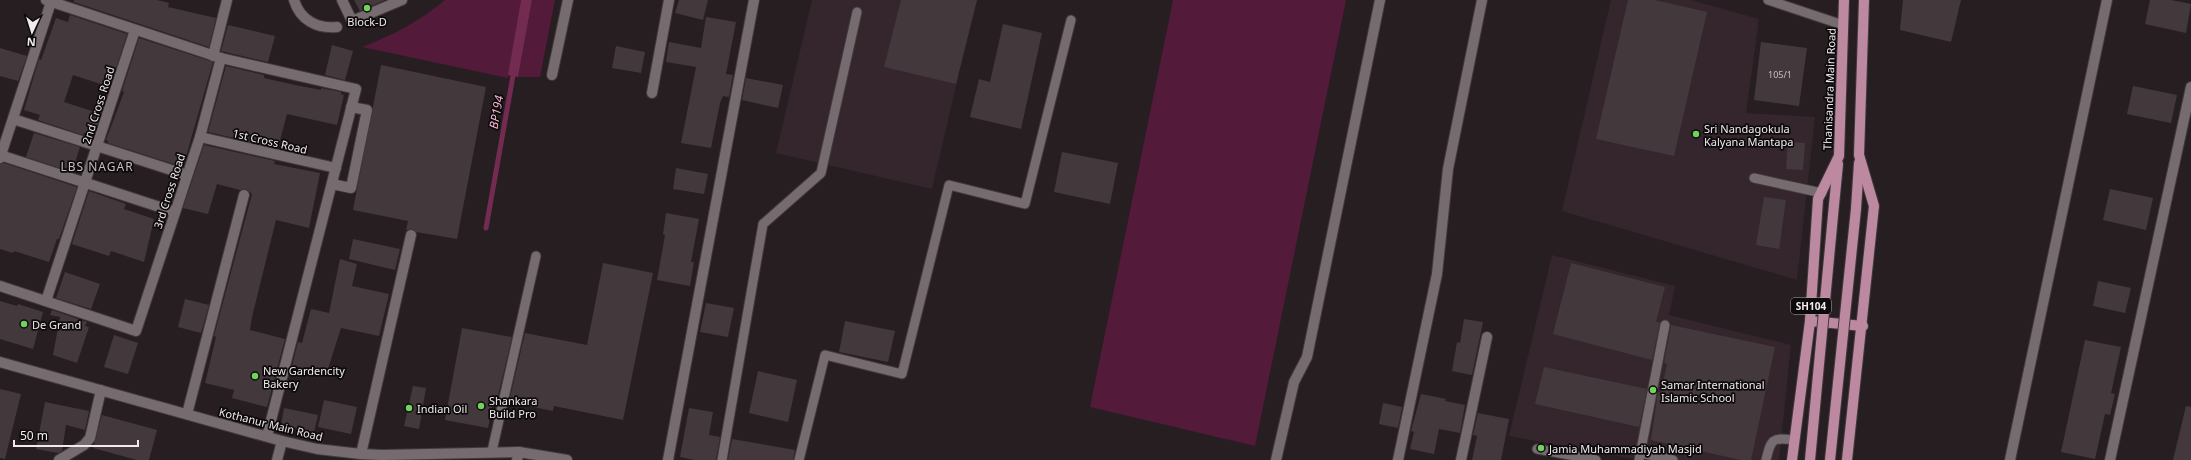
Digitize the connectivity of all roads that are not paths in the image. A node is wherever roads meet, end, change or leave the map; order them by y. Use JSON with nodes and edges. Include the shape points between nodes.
{"nodes":[{"id":1,"x":227,"y":0,"type":"edge"},
{"id":2,"x":294,"y":0,"type":"edge"},
{"id":3,"x":342,"y":0,"type":"edge"},
{"id":4,"x":402,"y":0,"type":"edge"},
{"id":5,"x":568,"y":0,"type":"edge"},
{"id":6,"x":669,"y":0,"type":"edge"},
{"id":7,"x":754,"y":0,"type":"edge"},
{"id":8,"x":1380,"y":0,"type":"edge"},
{"id":9,"x":1482,"y":0,"type":"edge"},
{"id":10,"x":1768,"y":0,"type":"edge"},
{"id":11,"x":1844,"y":0,"type":"edge"},
{"id":12,"x":1864,"y":0,"type":"edge"},
{"id":13,"x":2107,"y":0,"type":"edge"},
{"id":14,"x":48,"y":1,"type":"edge"},
{"id":15,"x":857,"y":12,"type":"dead end"},
{"id":16,"x":1071,"y":20,"type":"dead end"},
{"id":17,"x":1843,"y":25,"type":"junction"},
{"id":18,"x":337,"y":27,"type":"dead end"},
{"id":19,"x":135,"y":30,"type":"junction"},
{"id":20,"x":217,"y":57,"type":"junction"},
{"id":21,"x":552,"y":76,"type":"dead end"},
{"id":22,"x":2191,"y":87,"type":"edge"},
{"id":23,"x":652,"y":93,"type":"dead end"},
{"id":24,"x":351,"y":107,"type":"junction"},
{"id":25,"x":13,"y":119,"type":"junction"},
{"id":26,"x":200,"y":137,"type":"junction"},
{"id":27,"x":97,"y":146,"type":"junction"},
{"id":28,"x":1859,"y":155,"type":"junction"},
{"id":29,"x":0,"y":156,"type":"edge"},
{"id":30,"x":1839,"y":156,"type":"junction"},
{"id":31,"x":336,"y":168,"type":"junction"},
{"id":32,"x":187,"y":175,"type":"junction"},
{"id":33,"x":1754,"y":178,"type":"dead end"},
{"id":34,"x":85,"y":183,"type":"junction"},
{"id":35,"x":332,"y":184,"type":"junction"},
{"id":36,"x":1822,"y":193,"type":"junction"},
{"id":37,"x":244,"y":195,"type":"dead end"},
{"id":38,"x":175,"y":212,"type":"junction"},
{"id":39,"x":411,"y":235,"type":"dead end"},
{"id":40,"x":536,"y":256,"type":"dead end"},
{"id":41,"x":0,"y":286,"type":"edge"},
{"id":42,"x":46,"y":301,"type":"junction"},
{"id":43,"x":1810,"y":321,"type":"junction"},
{"id":44,"x":1666,"y":325,"type":"dead end"},
{"id":45,"x":1863,"y":326,"type":"junction"},
{"id":46,"x":1487,"y":337,"type":"dead end"},
{"id":47,"x":0,"y":362,"type":"edge"},
{"id":48,"x":101,"y":390,"type":"junction"},
{"id":49,"x":187,"y":414,"type":"junction"},
{"id":50,"x":267,"y":436,"type":"junction"},
{"id":51,"x":1794,"y":440,"type":"junction"},
{"id":52,"x":282,"y":441,"type":"junction"},
{"id":53,"x":1537,"y":449,"type":"dead end"},
{"id":54,"x":492,"y":451,"type":"junction"},
{"id":55,"x":364,"y":456,"type":"edge"},
{"id":56,"x":518,"y":456,"type":"edge"},
{"id":57,"x":429,"y":457,"type":"edge"},
{"id":58,"x":1639,"y":457,"type":"edge"},
{"id":59,"x":59,"y":460,"type":"edge"},
{"id":60,"x":277,"y":460,"type":"edge"},
{"id":61,"x":567,"y":460,"type":"edge"},
{"id":62,"x":668,"y":460,"type":"edge"},
{"id":63,"x":722,"y":460,"type":"edge"},
{"id":64,"x":799,"y":460,"type":"edge"},
{"id":65,"x":1276,"y":460,"type":"edge"},
{"id":66,"x":1398,"y":460,"type":"edge"},
{"id":67,"x":1461,"y":460,"type":"edge"},
{"id":68,"x":1596,"y":460,"type":"edge"},
{"id":69,"x":1673,"y":460,"type":"edge"},
{"id":70,"x":1766,"y":460,"type":"edge"},
{"id":71,"x":1792,"y":460,"type":"edge"},
{"id":72,"x":1810,"y":460,"type":"edge"},
{"id":73,"x":1830,"y":460,"type":"edge"},
{"id":74,"x":1848,"y":460,"type":"edge"},
{"id":75,"x":2010,"y":460,"type":"edge"},
{"id":76,"x":2110,"y":460,"type":"edge"}],
"edges":[{"from":1,"to":20,"type":"street"},
{"from":2,"to":18,"type":"street","via":[[300,13],[313,24],[325,28]]},
{"from":3,"to":4,"type":"street","via":[[352,20]]},
{"from":5,"to":21,"type":"street"},
{"from":6,"to":23,"type":"street"},
{"from":7,"to":62,"type":"street"},
{"from":8,"to":65,"type":"street","via":[[1307,357],[1294,382]]},
{"from":9,"to":66,"type":"street","via":[[1448,169],[1437,274]]},
{"from":10,"to":17,"type":"lane"},
{"from":11,"to":17,"type":"main road","name":"Thanisandra Main Road","number":"SH104"},
{"from":12,"to":28,"type":"main road","number":"SH104"},
{"from":13,"to":75,"type":"street"},
{"from":14,"to":19,"type":"street"},
{"from":14,"to":25,"type":"street"},
{"from":15,"to":63,"type":"lane","via":[[821,173],[763,224]]},
{"from":16,"to":64,"type":"lane","via":[[1025,204],[949,185],[902,374],[825,355]]},
{"from":17,"to":30,"type":"main road","name":"Thanisandra Main Road","number":"SH104"},
{"from":19,"to":20,"type":"street"},
{"from":19,"to":27,"type":"street","name":"2nd Cross Road"},
{"from":20,"to":24,"type":"street","via":[[356,89]]},
{"from":20,"to":26,"type":"street","name":"3rd Cross Road"},
{"from":22,"to":76,"type":"street"},
{"from":24,"to":31,"type":"street"},
{"from":24,"to":35,"type":"street","via":[[367,110],[351,188]]},
{"from":25,"to":27,"type":"street"},
{"from":25,"to":29,"type":"street"},
{"from":26,"to":31,"type":"street","name":"1st Cross Road"},
{"from":26,"to":32,"type":"street","name":"3rd Cross Road"},
{"from":27,"to":32,"type":"street"},
{"from":27,"to":34,"type":"street","name":"2nd Cross Road"},
{"from":28,"to":45,"type":"main road","number":"SH104","via":[[1874,206]]},
{"from":28,"to":73,"type":"main road","number":"SH104","bridge":true,"via":[[1856,209]]},
{"from":29,"to":34,"type":"street"},
{"from":30,"to":36,"type":"main road","name":"Thanisandra Main Road","number":"SH104"},
{"from":30,"to":72,"type":"main road","number":"SH104","bridge":true},
{"from":31,"to":35,"type":"street"},
{"from":32,"to":38,"type":"street","name":"3rd Cross Road"},
{"from":33,"to":36,"type":"lane"},
{"from":34,"to":38,"type":"street"},
{"from":34,"to":42,"type":"street","name":"2nd Cross Road"},
{"from":35,"to":50,"type":"street"},
{"from":36,"to":43,"type":"main road","name":"Thanisandra Main Road","number":"SH104","via":[[1818,200]]},
{"from":37,"to":49,"type":"street"},
{"from":38,"to":42,"type":"street","name":"3rd Cross Road","via":[[136,331]]},
{"from":39,"to":55,"type":"street"},
{"from":40,"to":54,"type":"lane"},
{"from":41,"to":42,"type":"street"},
{"from":43,"to":45,"type":"main road"},
{"from":43,"to":51,"type":"main road","name":"Thanisandra Main Road","number":"SH104"},
{"from":44,"to":58,"type":"lane"},
{"from":45,"to":74,"type":"main road","number":"SH104"},
{"from":46,"to":67,"type":"street"},
{"from":47,"to":48,"type":"street","name":"Kothanur Main Road"},
{"from":48,"to":49,"type":"street","name":"Kothanur Main Road"},
{"from":48,"to":59,"type":"street","via":[[90,438],[84,445]]},
{"from":49,"to":50,"type":"street","name":"Kothanur Main Road"},
{"from":50,"to":52,"type":"street","name":"Kothanur Main Road"},
{"from":51,"to":70,"type":"lane","via":[[1778,438],[1772,441]]},
{"from":51,"to":71,"type":"main road","name":"Thanisandra Main Road","number":"SH104"},
{"from":52,"to":55,"type":"street","name":"Kothanur Main Road"},
{"from":52,"to":60,"type":"street"},
{"from":53,"to":68,"type":"lane"},
{"from":54,"to":56,"type":"street","name":"Kothanur Main Road"},
{"from":54,"to":57,"type":"street","name":"Kothanur Main Road"},
{"from":55,"to":57,"type":"street","name":"Kothanur Main Road"},
{"from":56,"to":61,"type":"street","name":"Kothanur Main Road"},
{"from":58,"to":69,"type":"lane"}]}
